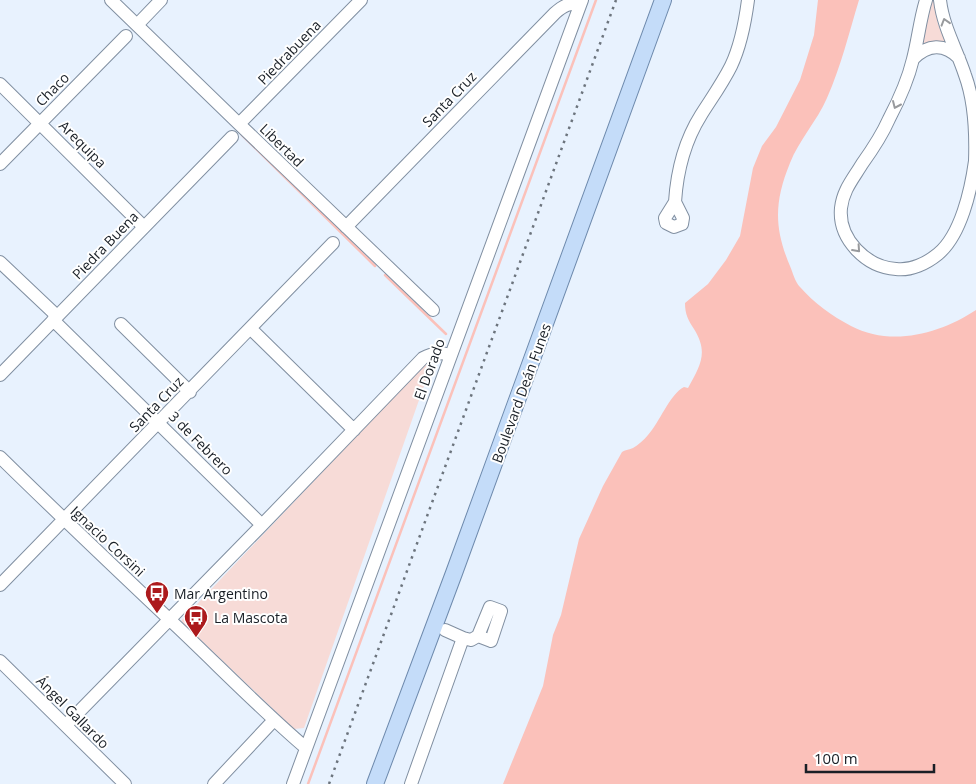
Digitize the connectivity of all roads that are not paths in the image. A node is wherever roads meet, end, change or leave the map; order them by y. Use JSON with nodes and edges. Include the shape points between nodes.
{"nodes":[{"id":1,"x":111,"y":0,"type":"edge"},
{"id":2,"x":161,"y":0,"type":"edge"},
{"id":3,"x":361,"y":0,"type":"edge"},
{"id":4,"x":663,"y":0,"type":"edge"},
{"id":5,"x":674,"y":0,"type":"edge"},
{"id":6,"x":748,"y":0,"type":"edge"},
{"id":7,"x":926,"y":0,"type":"edge"},
{"id":8,"x":940,"y":0,"type":"edge"},
{"id":9,"x":581,"y":2,"type":"edge"},
{"id":10,"x":137,"y":25,"type":"junction"},
{"id":11,"x":126,"y":36,"type":"dead end"},
{"id":12,"x":959,"y":58,"type":"junction"},
{"id":13,"x":913,"y":60,"type":"junction"},
{"id":14,"x":0,"y":84,"type":"edge"},
{"id":15,"x":40,"y":123,"type":"junction"},
{"id":16,"x":239,"y":124,"type":"junction"},
{"id":17,"x":232,"y":137,"type":"dead end"},
{"id":18,"x":0,"y":164,"type":"edge"},
{"id":19,"x":674,"y":202,"type":"dead end"},
{"id":20,"x":144,"y":227,"type":"junction"},
{"id":21,"x":346,"y":227,"type":"junction"},
{"id":22,"x":333,"y":243,"type":"dead end"},
{"id":23,"x":0,"y":262,"type":"edge"},
{"id":24,"x":433,"y":310,"type":"dead end"},
{"id":25,"x":55,"y":318,"type":"junction"},
{"id":26,"x":121,"y":324,"type":"dead end"},
{"id":27,"x":251,"y":329,"type":"junction"},
{"id":28,"x":450,"y":355,"type":"junction"},
{"id":29,"x":0,"y":375,"type":"edge"},
{"id":30,"x":190,"y":392,"type":"junction"},
{"id":31,"x":159,"y":423,"type":"junction"},
{"id":32,"x":354,"y":430,"type":"junction"},
{"id":33,"x":0,"y":457,"type":"edge"},
{"id":34,"x":63,"y":520,"type":"junction"},
{"id":35,"x":262,"y":525,"type":"junction"},
{"id":36,"x":0,"y":585,"type":"edge"},
{"id":37,"x":170,"y":620,"type":"junction"},
{"id":38,"x":445,"y":630,"type":"junction"},
{"id":39,"x":478,"y":636,"type":"dead end"},
{"id":40,"x":463,"y":638,"type":"junction"},
{"id":41,"x":0,"y":661,"type":"edge"},
{"id":42,"x":274,"y":720,"type":"junction"},
{"id":43,"x":66,"y":725,"type":"junction"},
{"id":44,"x":306,"y":748,"type":"junction"},
{"id":45,"x":120,"y":782,"type":"edge"},
{"id":46,"x":214,"y":784,"type":"edge"},
{"id":47,"x":293,"y":784,"type":"edge"},
{"id":48,"x":375,"y":784,"type":"edge"},
{"id":49,"x":387,"y":784,"type":"edge"},
{"id":50,"x":410,"y":784,"type":"edge"}],
"edges":[{"from":1,"to":10,"type":"street","name":"Libertad"},
{"from":2,"to":10,"type":"street"},
{"from":3,"to":16,"type":"street","name":"Piedrabuena"},
{"from":4,"to":48,"type":"main road","name":"Boulevard Deán Funes"},
{"from":5,"to":38,"type":"main road","name":"Boulevard Deán Funes"},
{"from":6,"to":19,"type":"street","via":[[740,42],[731,66],[700,116],[682,156]]},
{"from":7,"to":13,"type":"street"},
{"from":12,"to":8,"type":"street","one_way":true,"via":[[946,27]]},
{"from":9,"to":21,"type":"street","name":"Santa Cruz","via":[[571,3],[555,12]]},
{"from":9,"to":28,"type":"street","name":"El Dorado"},
{"from":10,"to":16,"type":"street","name":"Libertad"},
{"from":11,"to":15,"type":"street","name":"Chaco"},
{"from":12,"to":13,"type":"street","via":[[952,51],[939,47],[925,50]]},
{"from":13,"to":12,"type":"street","one_way":true,"via":[[889,120],[849,182],[841,209],[843,226],[857,250],[867,259],[897,269],[925,263],[939,253],[960,220],[969,195],[976,130],[972,100]]},
{"from":14,"to":15,"type":"street","name":"Arequipa"},
{"from":15,"to":18,"type":"street","name":"Chaco"},
{"from":15,"to":20,"type":"street","name":"Arequipa"},
{"from":16,"to":21,"type":"street","name":"Libertad"},
{"from":17,"to":20,"type":"street","name":"Piedra Buena"},
{"from":20,"to":25,"type":"street","name":"Piedra Buena"},
{"from":21,"to":24,"type":"street","name":"Libertad"},
{"from":22,"to":27,"type":"street","name":"Santa Cruz"},
{"from":23,"to":25,"type":"street","name":"3 de Febrero"},
{"from":25,"to":29,"type":"street","name":"Piedra Buena"},
{"from":25,"to":31,"type":"street","name":"3 de Febrero"},
{"from":26,"to":30,"type":"street"},
{"from":27,"to":30,"type":"street","name":"Santa Cruz"},
{"from":27,"to":32,"type":"street"},
{"from":28,"to":32,"type":"street","via":[[430,354],[423,358]]},
{"from":28,"to":44,"type":"street","name":"El Dorado"},
{"from":30,"to":31,"type":"street","name":"Santa Cruz"},
{"from":31,"to":34,"type":"street","name":"Santa Cruz"},
{"from":31,"to":35,"type":"street","name":"3 de Febrero"},
{"from":32,"to":35,"type":"street"},
{"from":33,"to":34,"type":"street","name":"Ignacio Corsini"},
{"from":34,"to":36,"type":"street","name":"Santa Cruz"},
{"from":34,"to":37,"type":"street","name":"Ignacio Corsini"},
{"from":35,"to":37,"type":"street"},
{"from":37,"to":42,"type":"street","name":"Ignacio Corsini"},
{"from":37,"to":43,"type":"street"},
{"from":38,"to":40,"type":"street"},
{"from":38,"to":49,"type":"main road","name":"Boulevard Deán Funes"},
{"from":39,"to":40,"type":"street","via":[[471,640]]},
{"from":40,"to":50,"type":"street"},
{"from":41,"to":43,"type":"street","name":"Ángel Gallardo"},
{"from":42,"to":44,"type":"street","name":"Ignacio Corsini"},
{"from":42,"to":46,"type":"street"},
{"from":43,"to":45,"type":"street","name":"Ángel Gallardo"},
{"from":44,"to":47,"type":"street","name":"El Dorado"}]}
